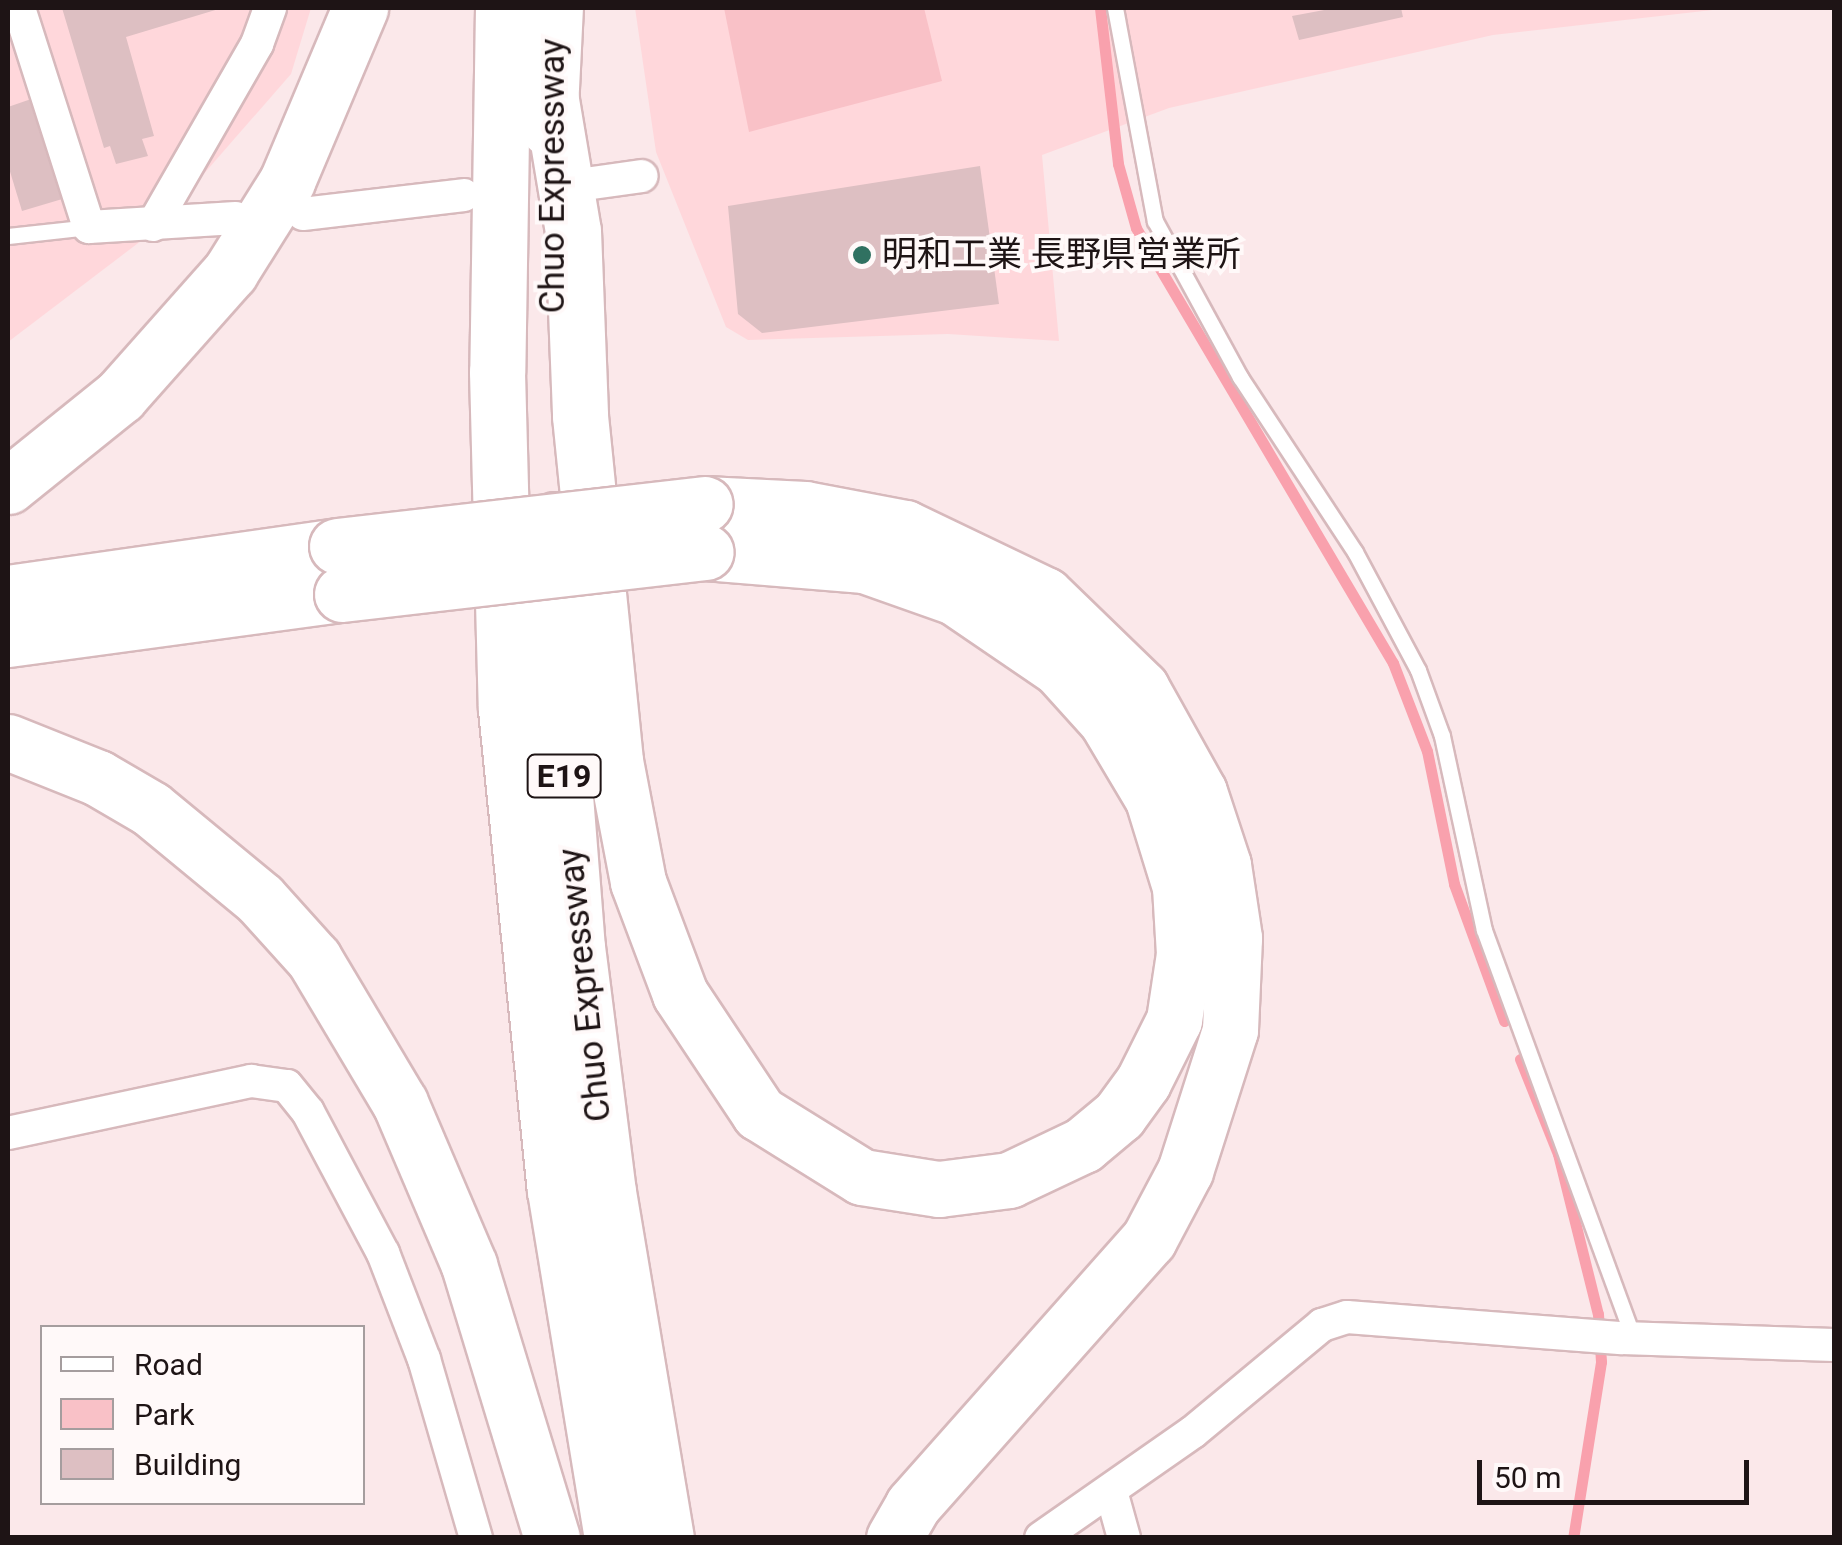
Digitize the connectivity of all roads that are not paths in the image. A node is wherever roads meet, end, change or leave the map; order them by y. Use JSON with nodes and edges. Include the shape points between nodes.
{"nodes":[{"id":1,"x":19,"y":8,"type":"edge"},
{"id":2,"x":270,"y":8,"type":"edge"},
{"id":3,"x":360,"y":8,"type":"edge"},
{"id":4,"x":503,"y":8,"type":"edge"},
{"id":5,"x":555,"y":8,"type":"edge"},
{"id":6,"x":1115,"y":8,"type":"edge"},
{"id":7,"x":550,"y":94,"type":"junction"},
{"id":8,"x":642,"y":176,"type":"dead end"},
{"id":9,"x":592,"y":183,"type":"dead end"},
{"id":10,"x":464,"y":195,"type":"dead end"},
{"id":11,"x":303,"y":214,"type":"dead end"},
{"id":12,"x":236,"y":218,"type":"dead end"},
{"id":13,"x":152,"y":225,"type":"junction"},
{"id":14,"x":89,"y":228,"type":"junction"},
{"id":15,"x":8,"y":236,"type":"edge"},
{"id":16,"x":8,"y":486,"type":"edge"},
{"id":17,"x":705,"y":528,"type":"junction"},
{"id":18,"x":339,"y":570,"type":"junction"},
{"id":19,"x":8,"y":593,"type":"edge"},
{"id":20,"x":8,"y":639,"type":"edge"},
{"id":21,"x":8,"y":742,"type":"edge"},
{"id":22,"x":8,"y":1133,"type":"edge"},
{"id":23,"x":1628,"y":1338,"type":"junction"},
{"id":24,"x":1834,"y":1345,"type":"edge"},
{"id":25,"x":1112,"y":1491,"type":"junction"},
{"id":26,"x":476,"y":1538,"type":"edge"},
{"id":27,"x":552,"y":1538,"type":"edge"},
{"id":28,"x":612,"y":1538,"type":"edge"},
{"id":29,"x":666,"y":1538,"type":"edge"},
{"id":30,"x":894,"y":1538,"type":"edge"},
{"id":31,"x":1040,"y":1538,"type":"edge"},
{"id":32,"x":1124,"y":1538,"type":"edge"}],
"edges":[{"from":1,"to":14,"type":"street"},
{"from":2,"to":13,"type":"street","via":[[257,44]]},
{"from":3,"to":16,"type":"highway","via":[[288,181],[230,272],[120,396]]},
{"from":4,"to":28,"type":"highway","name":"Chuo Expressway","number":"E19","via":[[496,372],[506,709],[555,1190]]},
{"from":5,"to":7,"type":"highway","name":"Chuo Expressway","number":"E19"},
{"from":6,"to":23,"type":"lane","via":[[1155,221],[1240,377],[1355,552],[1418,670],[1442,736],[1484,930]]},
{"from":7,"to":17,"type":"highway","via":[[574,231],[580,416],[616,760],[638,882],[680,994],[759,1113],[862,1177],[939,1189],[993,1182],[1083,1144],[1119,1115],[1143,1082],[1174,1020],[1182,974],[1173,858],[1154,799],[1122,746],[1059,668],[956,598],[864,565]]},
{"from":7,"to":29,"type":"highway","name":"Chuo Expressway","number":"E19","via":[[558,688],[568,836],[608,1192]]},
{"from":8,"to":9,"type":"street"},
{"from":10,"to":11,"type":"street"},
{"from":12,"to":13,"type":"street"},
{"from":13,"to":14,"type":"street"},
{"from":14,"to":15,"type":"lane"},
{"from":17,"to":18,"type":"highway","bridge":true},
{"from":17,"to":30,"type":"highway","via":[[805,508],[905,528],[1045,595],[1141,688],[1199,792],[1223,865],[1234,938],[1230,1030],[1221,1076],[1185,1171],[1149,1238],[913,1505]]},
{"from":18,"to":19,"type":"highway"},
{"from":18,"to":20,"type":"highway"},
{"from":21,"to":27,"type":"highway","via":[[98,778],[151,808],[260,899],[314,959],[400,1104],[469,1265]]},
{"from":22,"to":26,"type":"street","via":[[252,1081],[287,1086],[308,1112],[383,1253],[424,1358]]},
{"from":23,"to":24,"type":"street"},
{"from":23,"to":25,"type":"street","via":[[1347,1317],[1322,1325]]},
{"from":25,"to":31,"type":"street"},
{"from":25,"to":32,"type":"street"}]}
